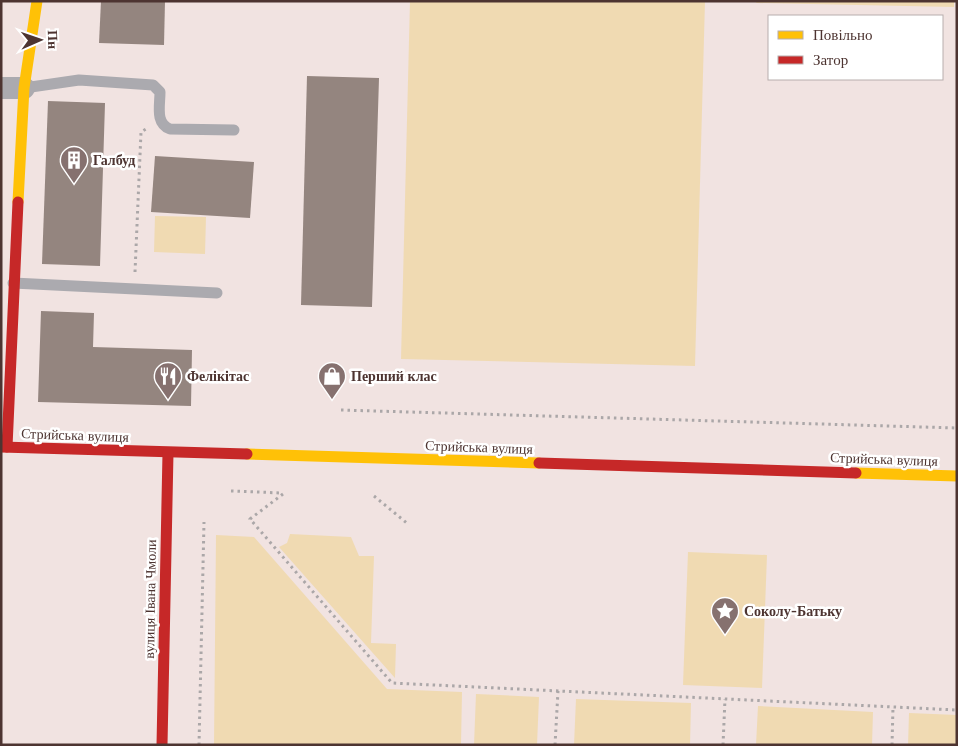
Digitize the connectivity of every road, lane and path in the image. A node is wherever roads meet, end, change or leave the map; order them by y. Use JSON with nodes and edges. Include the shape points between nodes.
{"nodes":[{"id":1,"x":37,"y":1,"type":"edge"},
{"id":2,"x":1,"y":88,"type":"edge"},
{"id":3,"x":24,"y":88,"type":"junction"},
{"id":4,"x":160,"y":121,"type":"junction"},
{"id":5,"x":234,"y":130,"type":"dead end"},
{"id":6,"x":1,"y":231,"type":"edge"},
{"id":7,"x":17,"y":232,"type":"junction"},
{"id":8,"x":13,"y":283,"type":"junction"},
{"id":9,"x":134,"y":288,"type":"junction"},
{"id":10,"x":217,"y":293,"type":"dead end"},
{"id":11,"x":341,"y":410,"type":"dead end"},
{"id":12,"x":957,"y":428,"type":"edge"},
{"id":13,"x":4,"y":447,"type":"edge"},
{"id":14,"x":168,"y":454,"type":"junction"},
{"id":15,"x":957,"y":476,"type":"edge"},
{"id":16,"x":231,"y":491,"type":"dead end"},
{"id":17,"x":374,"y":496,"type":"dead end"},
{"id":18,"x":204,"y":522,"type":"dead end"},
{"id":19,"x":408,"y":524,"type":"dead end"},
{"id":20,"x":558,"y":691,"type":"junction"},
{"id":21,"x":725,"y":699,"type":"junction"},
{"id":22,"x":893,"y":707,"type":"junction"},
{"id":23,"x":957,"y":710,"type":"edge"},
{"id":24,"x":162,"y":745,"type":"edge"},
{"id":25,"x":199,"y":745,"type":"edge"},
{"id":26,"x":555,"y":745,"type":"edge"},
{"id":27,"x":723,"y":745,"type":"edge"},
{"id":28,"x":892,"y":745,"type":"edge"}],
"edges":[{"from":1,"to":3,"type":"main road"},
{"from":2,"to":3,"type":"street"},
{"from":3,"to":4,"type":"lane","via":[[79,80],[153,85],[160,92]]},
{"from":3,"to":7,"type":"main road"},
{"from":4,"to":5,"type":"lane","via":[[170,129]]},
{"from":4,"to":9,"type":"path","via":[[141,132]]},
{"from":6,"to":7,"type":"lane"},
{"from":7,"to":8,"type":"main road"},
{"from":8,"to":9,"type":"lane"},
{"from":8,"to":13,"type":"main road"},
{"from":9,"to":10,"type":"lane"},
{"from":11,"to":12,"type":"path"},
{"from":13,"to":14,"type":"main road","name":"Стрийська вулиця"},
{"from":14,"to":15,"type":"main road","name":"Стрийська вулиця"},
{"from":14,"to":24,"type":"main road","name":"вулиця Івана Чмоли"},
{"from":16,"to":20,"type":"path","via":[[283,494],[250,519],[392,683]]},
{"from":17,"to":19,"type":"path"},
{"from":18,"to":25,"type":"path"},
{"from":20,"to":21,"type":"path"},
{"from":20,"to":26,"type":"path"},
{"from":21,"to":22,"type":"path"},
{"from":21,"to":27,"type":"path"},
{"from":22,"to":23,"type":"path"},
{"from":22,"to":28,"type":"path"}]}
